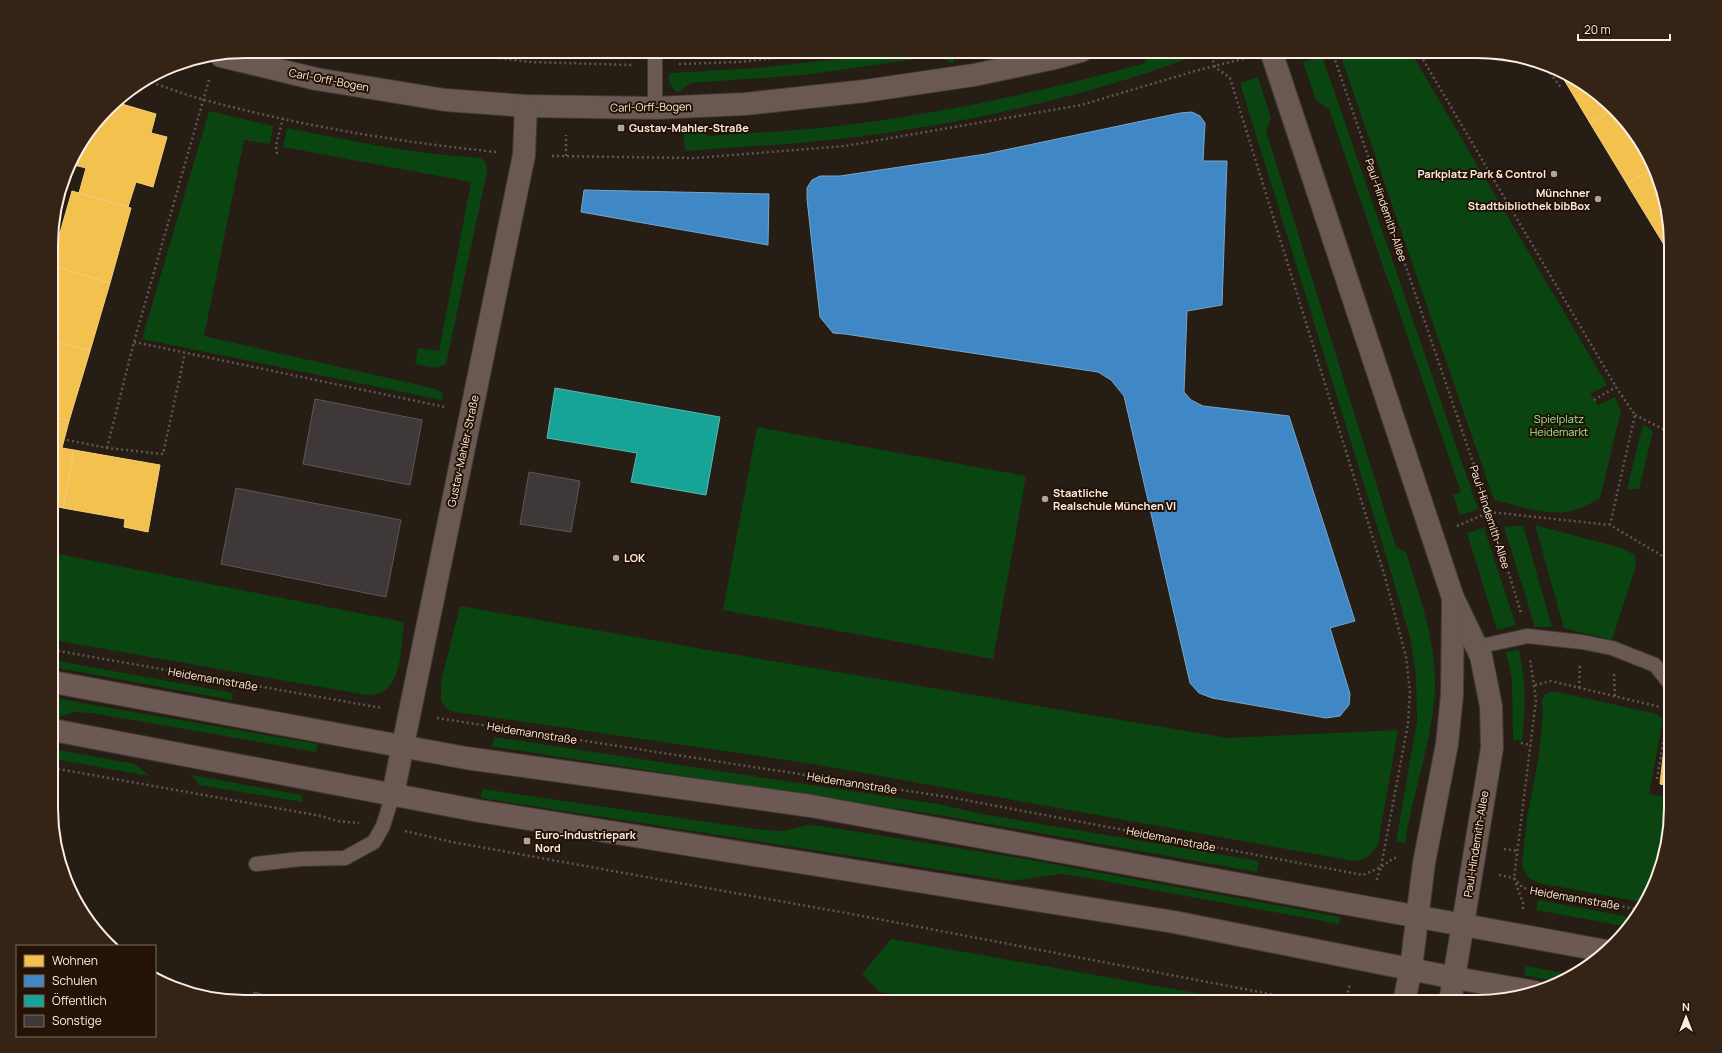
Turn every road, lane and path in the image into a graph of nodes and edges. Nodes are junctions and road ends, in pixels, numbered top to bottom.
1 (231, 58) edge
2 (655, 58) edge
3 (1055, 58) edge
4 (1212, 58) edge
5 (1273, 58) edge
6 (1334, 58) edge
7 (1422, 58) edge
8 (1550, 73) edge
9 (210, 78) dead end
10 (1562, 89) dead end
11 (526, 106) junction
12 (655, 108) junction
13 (283, 118) dead end
14 (566, 135) dead end
15 (277, 154) dead end
16 (566, 156) dead end
17 (134, 342) junction
18 (185, 353) junction
19 (1616, 387) junction
20 (1594, 400) dead end
21 (471, 412) junction
22 (1635, 415) junction
23 (1664, 430) edge
24 (67, 440) dead end
25 (107, 448) junction
26 (1490, 512) junction
27 (1610, 524) junction
28 (1433, 536) junction
29 (1664, 557) edge
30 (1453, 598) junction
31 (1528, 636) junction
32 (1476, 647) junction
33 (58, 651) edge
34 (1664, 676) edge
35 (58, 683) edge
36 (1535, 685) junction
37 (1664, 708) edge
38 (409, 713) junction
39 (58, 731) edge
40 (1664, 738) edge
41 (1521, 743) dead end
42 (1531, 745) junction
43 (403, 746) junction
44 (58, 769) edge
45 (1657, 779) dead end
46 (393, 794) junction
47 (384, 826) junction
48 (1504, 849) dead end
49 (1518, 851) junction
50 (1424, 863) junction
51 (256, 864) dead end
52 (1381, 867) junction
53 (1471, 870) junction
54 (1514, 878) junction
55 (1634, 909) edge
56 (1417, 916) junction
57 (1463, 925) junction
58 (1520, 935) junction
59 (1598, 950) edge
60 (1410, 968) junction
61 (1455, 978) junction
62 (1521, 990) edge
63 (1275, 995) edge
64 (1405, 995) edge
65 (1451, 995) edge

1 - 11 street, Carl-Orff-Bogen
2 - 12 lane
3 - 12 street, Carl-Orff-Bogen
4 - 52 path
5 - 28 street, Paul-Hindemith-Allee
6 - 26 path, Paul-Hindemith-Allee
7 - 19 path
8 - 10 path
9 - 17 path
11 - 12 street, Carl-Orff-Bogen
11 - 21 street, Gustav-Mahler-Straße
13 - 15 path
14 - 16 path
17 - 18 path
17 - 25 path
18 - 21 path
18 - 25 path
19 - 20 path
19 - 22 path
21 - 38 street, Gustav-Mahler-Straße
22 - 23 path
22 - 27 path
24 - 25 path
26 - 27 path
26 - 28 path
26 - 31 path, Paul-Hindemith-Allee
27 - 29 path
28 - 30 street, Paul-Hindemith-Allee
30 - 32 street, Paul-Hindemith-Allee
30 - 50 street, Paul-Hindemith-Allee
31 - 32 lane
31 - 34 lane
31 - 36 path, Paul-Hindemith-Allee
32 - 53 street, Paul-Hindemith-Allee
33 - 38 path, Heidemannstraße
35 - 43 main road
36 - 37 path
36 - 42 path, Paul-Hindemith-Allee
38 - 43 street, Gustav-Mahler-Straße
38 - 52 path, Heidemannstraße
39 - 46 main road
40 - 45 path
41 - 42 path
42 - 49 path, Paul-Hindemith-Allee
43 - 46 street, Gustav-Mahler-Straße
43 - 56 main road
44 - 47 path
46 - 47 lane
46 - 60 main road
47 - 51 lane
47 - 63 path
48 - 49 path
49 - 54 path, Paul-Hindemith-Allee
50 - 52 path, Heidemannstraße
50 - 56 street, Paul-Hindemith-Allee
53 - 54 path, Heidemannstraße
53 - 57 street, Paul-Hindemith-Allee
54 - 55 path, Heidemannstraße
54 - 58 path, Paul-Hindemith-Allee
56 - 57 main road
56 - 60 street, Paul-Hindemith-Allee
57 - 58 main road
57 - 61 street, Paul-Hindemith-Allee
58 - 59 main road
60 - 61 main road
60 - 64 street, Paul-Hindemith-Allee
61 - 62 main road
61 - 65 street, Paul-Hindemith-Allee

